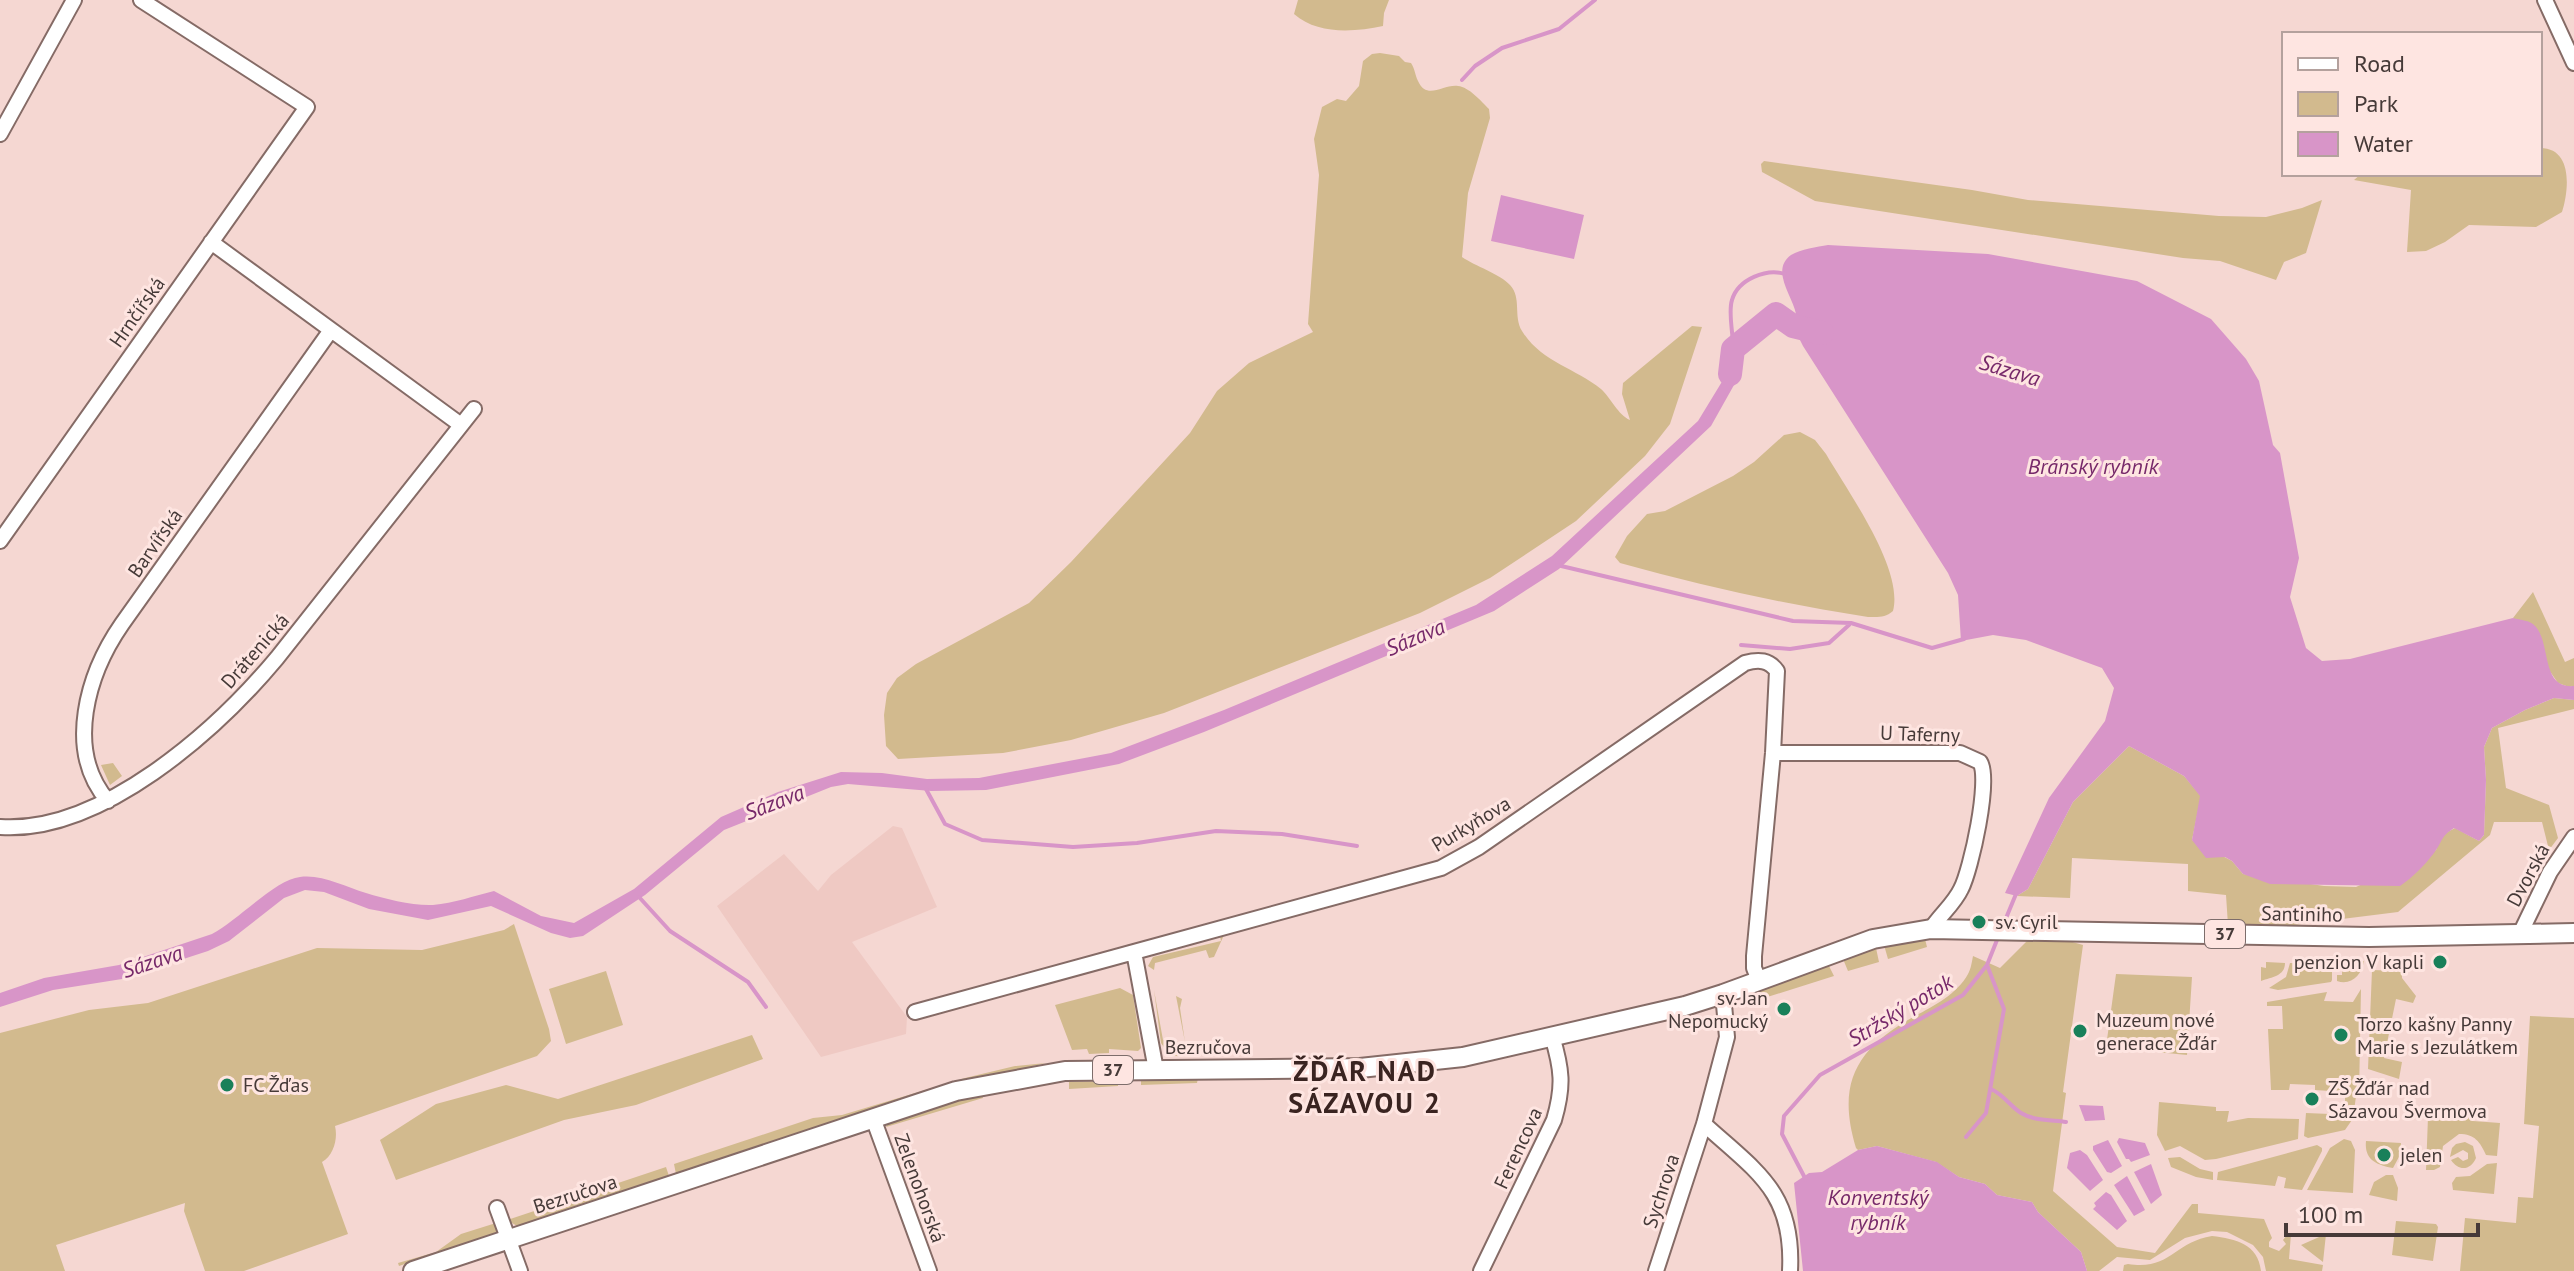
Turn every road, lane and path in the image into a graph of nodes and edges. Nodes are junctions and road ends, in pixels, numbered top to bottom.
1 (74, 0) edge
2 (141, 0) edge
3 (2545, 0) edge
4 (2574, 63) edge
5 (0, 132) edge
6 (211, 242) junction
7 (331, 330) junction
8 (474, 409) dead end
9 (461, 425) junction
10 (0, 541) edge
11 (1773, 753) junction
12 (108, 801) junction
13 (0, 827) edge
14 (2574, 837) edge
15 (1931, 929) junction
16 (2574, 933) edge
17 (2520, 934) junction
18 (1134, 952) junction
19 (1759, 980) junction
20 (1723, 994) junction
21 (915, 1012) dead end
22 (1552, 1036) junction
23 (1156, 1070) junction
24 (873, 1118) junction
25 (1704, 1124) junction
26 (497, 1208) dead end
27 (508, 1239) junction
28 (413, 1271) edge
29 (520, 1271) edge
30 (929, 1271) edge
31 (1481, 1271) edge
32 (1656, 1271) edge
33 (1790, 1271) edge

1 - 5 street
2 - 6 street, Hrnčířská
3 - 4 street
6 - 7 street
6 - 10 street, Hrnčířská
7 - 9 street
7 - 12 street, Barvířská
8 - 9 street, Drátenická
9 - 12 street, Drátenická
11 - 15 street, U Taferny
11 - 18 street, Purkyňova
11 - 19 street
12 - 13 street, Drátenická
14 - 17 street, Dvorská
15 - 17 main road, Santiniho / 37
15 - 19 main road, Bezručova / 37
16 - 17 main road, Santiniho / 37
18 - 21 street, Purkyňova
18 - 23 street
19 - 20 main road, Bezručova / 37
20 - 22 main road, Bezručova / 37
20 - 25 street, Sychrova
22 - 23 main road, Bezručova / 37
22 - 31 street, Ferencova
23 - 24 main road, Bezručova / 37
24 - 27 main road, Bezručova / 37
24 - 30 street, Zelenohorská
25 - 32 street, Sychrova
25 - 33 street
26 - 27 street
27 - 28 main road, Bezručova / 37
27 - 29 street

